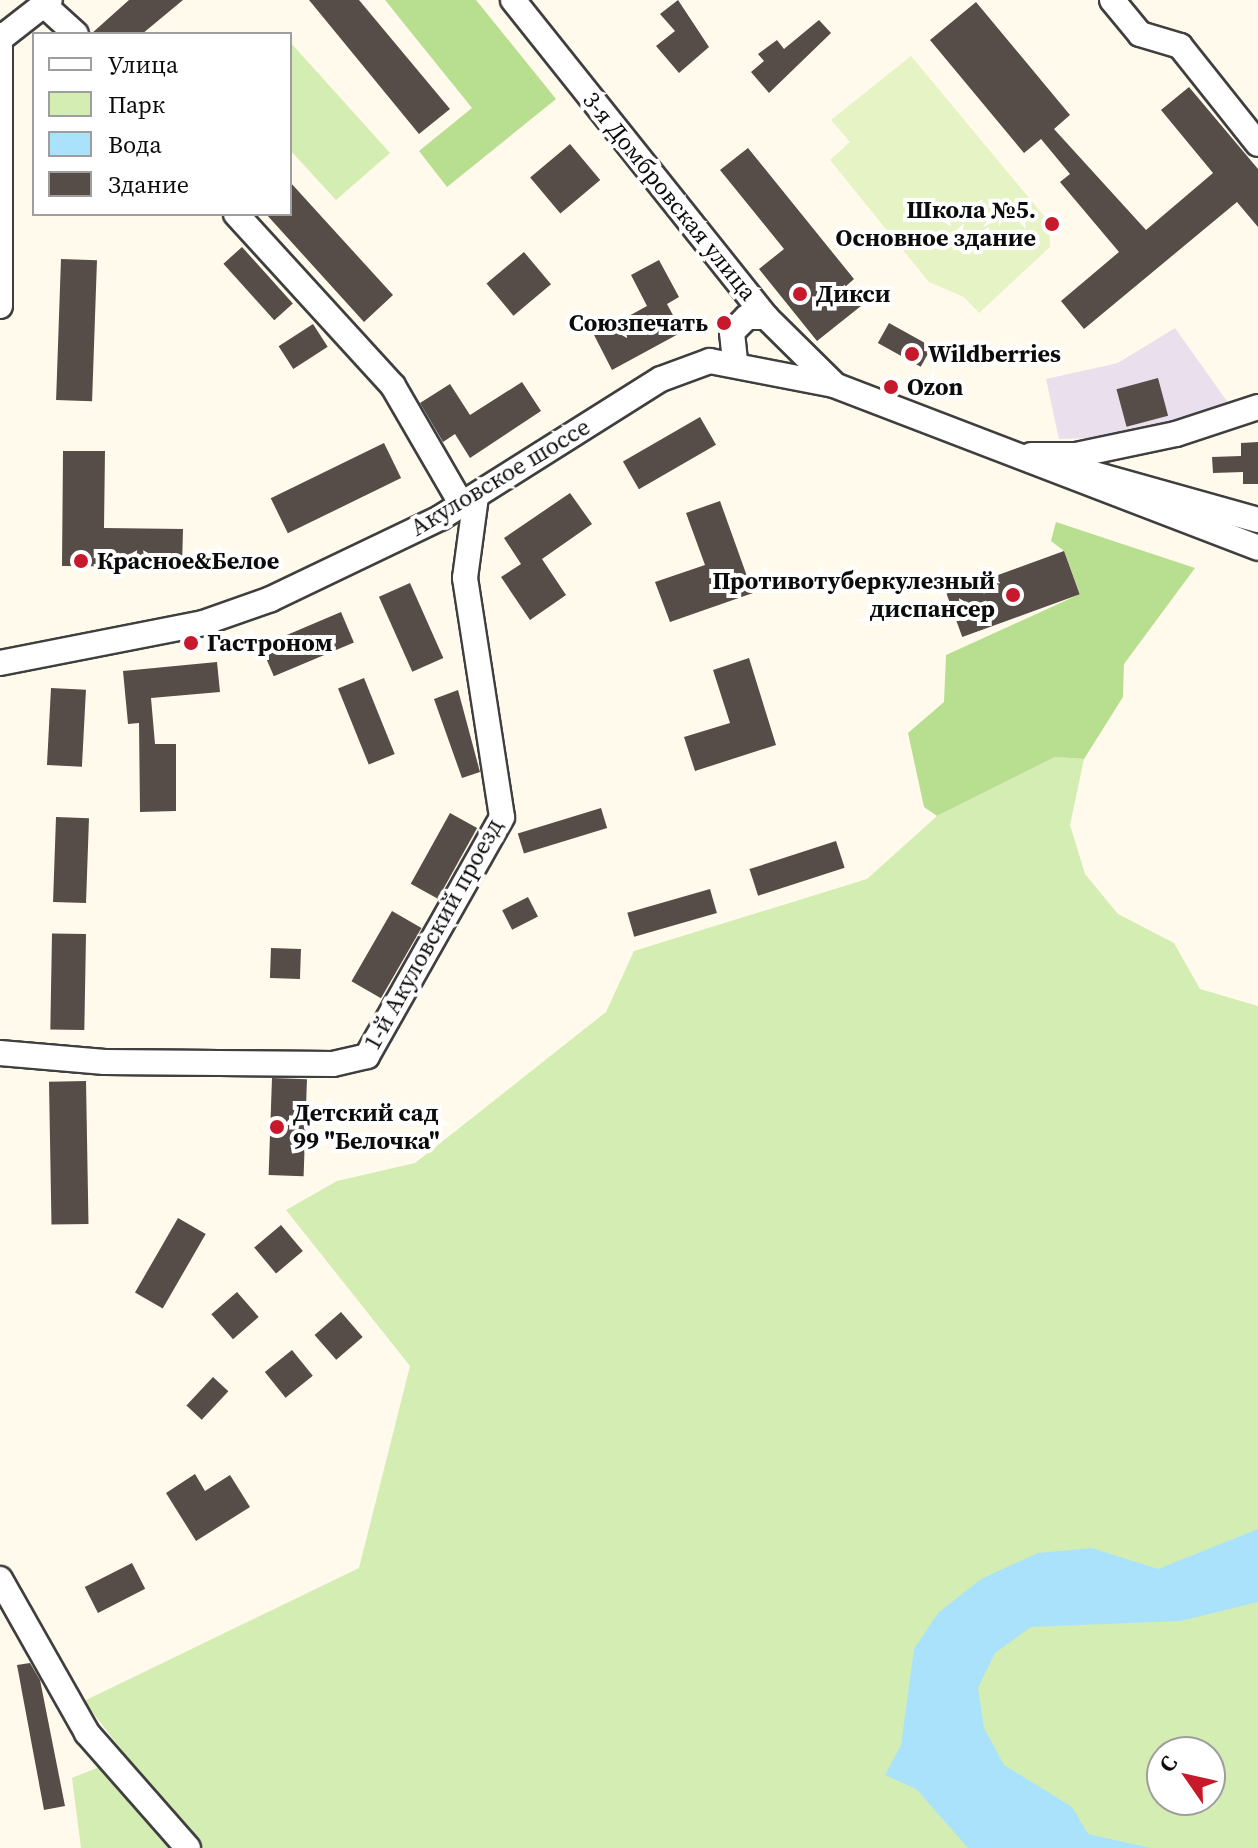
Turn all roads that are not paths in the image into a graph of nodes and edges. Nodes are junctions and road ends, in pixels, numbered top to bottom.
1 (513, 0) edge
2 (1112, 0) edge
3 (47, 2) edge
4 (74, 32) edge
5 (0, 37) edge
6 (1258, 144) edge
7 (238, 216) edge
8 (0, 306) edge
9 (766, 317) junction
10 (784, 337) junction
11 (735, 361) junction
12 (759, 368) junction
13 (834, 385) junction
14 (1258, 407) edge
15 (994, 446) junction
16 (1021, 453) junction
17 (469, 501) junction
18 (1258, 520) edge
19 (1258, 548) edge
20 (0, 663) edge
21 (0, 1053) edge
22 (3, 1593) edge
23 (188, 1848) edge

1 - 9 street, 3-я Домбровская улица
2 - 6 street
3 - 4 street
3 - 5 street
5 - 8 street
7 - 17 street
9 - 10 street, 3-я Домбровская улица
9 - 11 street
10 - 12 street
10 - 13 street, 3-я Домбровская улица
11 - 12 street, Акуловское шоссе
11 - 17 street, Акуловское шоссе
12 - 13 street, Акуловское шоссе
13 - 15 street, Акуловское шоссе
14 - 16 street
15 - 16 street, Акуловское шоссе
15 - 19 street, Акуловское шоссе
16 - 18 street, Акуловское шоссе
17 - 20 street, Акуловское шоссе
17 - 21 street, 1-й Акуловский проезд
22 - 23 street

